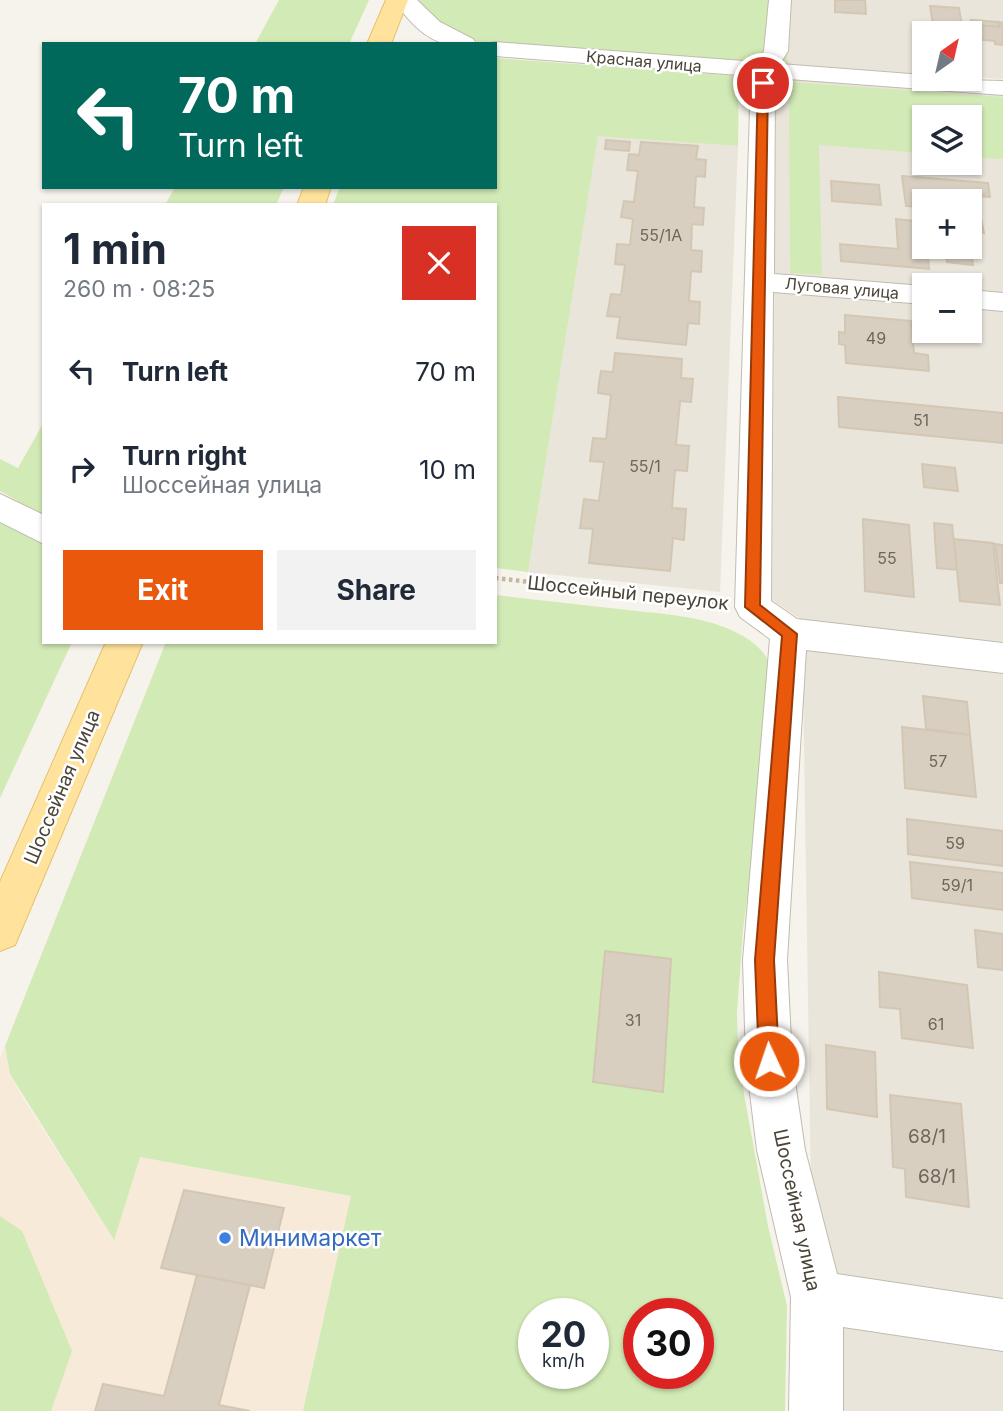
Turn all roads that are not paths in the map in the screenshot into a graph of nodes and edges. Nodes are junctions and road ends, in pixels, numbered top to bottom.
1 (397, 0) edge
2 (406, 0) edge
3 (780, 0) edge
4 (380, 42) edge
5 (461, 42) edge
6 (497, 49) edge
7 (763, 71) junction
8 (1003, 88) edge
9 (759, 282) junction
10 (912, 294) edge
11 (982, 300) edge
12 (1003, 302) edge
13 (0, 506) edge
14 (42, 530) edge
15 (789, 634) junction
16 (124, 644) edge
17 (1003, 658) edge
18 (0, 931) edge
19 (817, 1297) junction
20 (1003, 1325) edge
21 (816, 1411) edge

1 - 4 main road
2 - 5 street
3 - 7 street
6 - 7 street, Красная улица
7 - 8 street, Красная улица
7 - 9 street
9 - 10 street, Луговая улица
9 - 15 street, Шоссейный переулок
11 - 12 street
13 - 14 street
15 - 17 street
15 - 19 street, Шоссейная улица
16 - 18 main road, Шоссейная улица
19 - 20 street
19 - 21 street, Шоссейная улица

